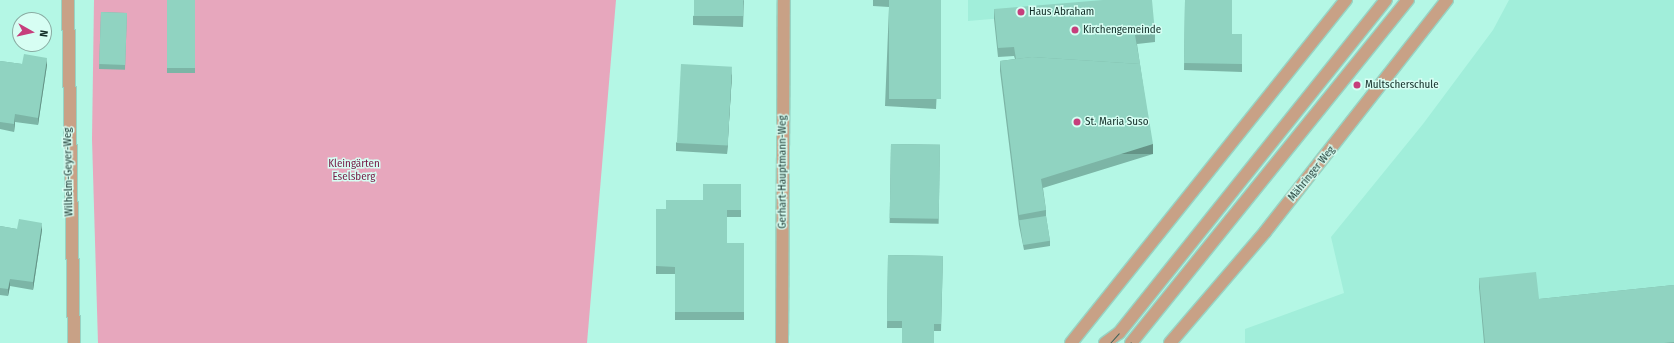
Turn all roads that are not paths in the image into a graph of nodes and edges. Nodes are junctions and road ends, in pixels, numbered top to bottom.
1 (68, 0) edge
2 (784, 0) edge
3 (1346, 0) edge
4 (1386, 0) edge
5 (1408, 0) edge
6 (1447, 0) edge
7 (1131, 342) edge
8 (74, 343) edge
9 (782, 343) edge
10 (1070, 343) edge
11 (1105, 343) edge
12 (1170, 343) edge

1 - 8 street, Wilhelm-Geyer-Weg
2 - 9 street, Gerhart-Hauptmann-Weg
3 - 10 street
4 - 11 street
5 - 7 street
6 - 12 street, Mähringer Weg

